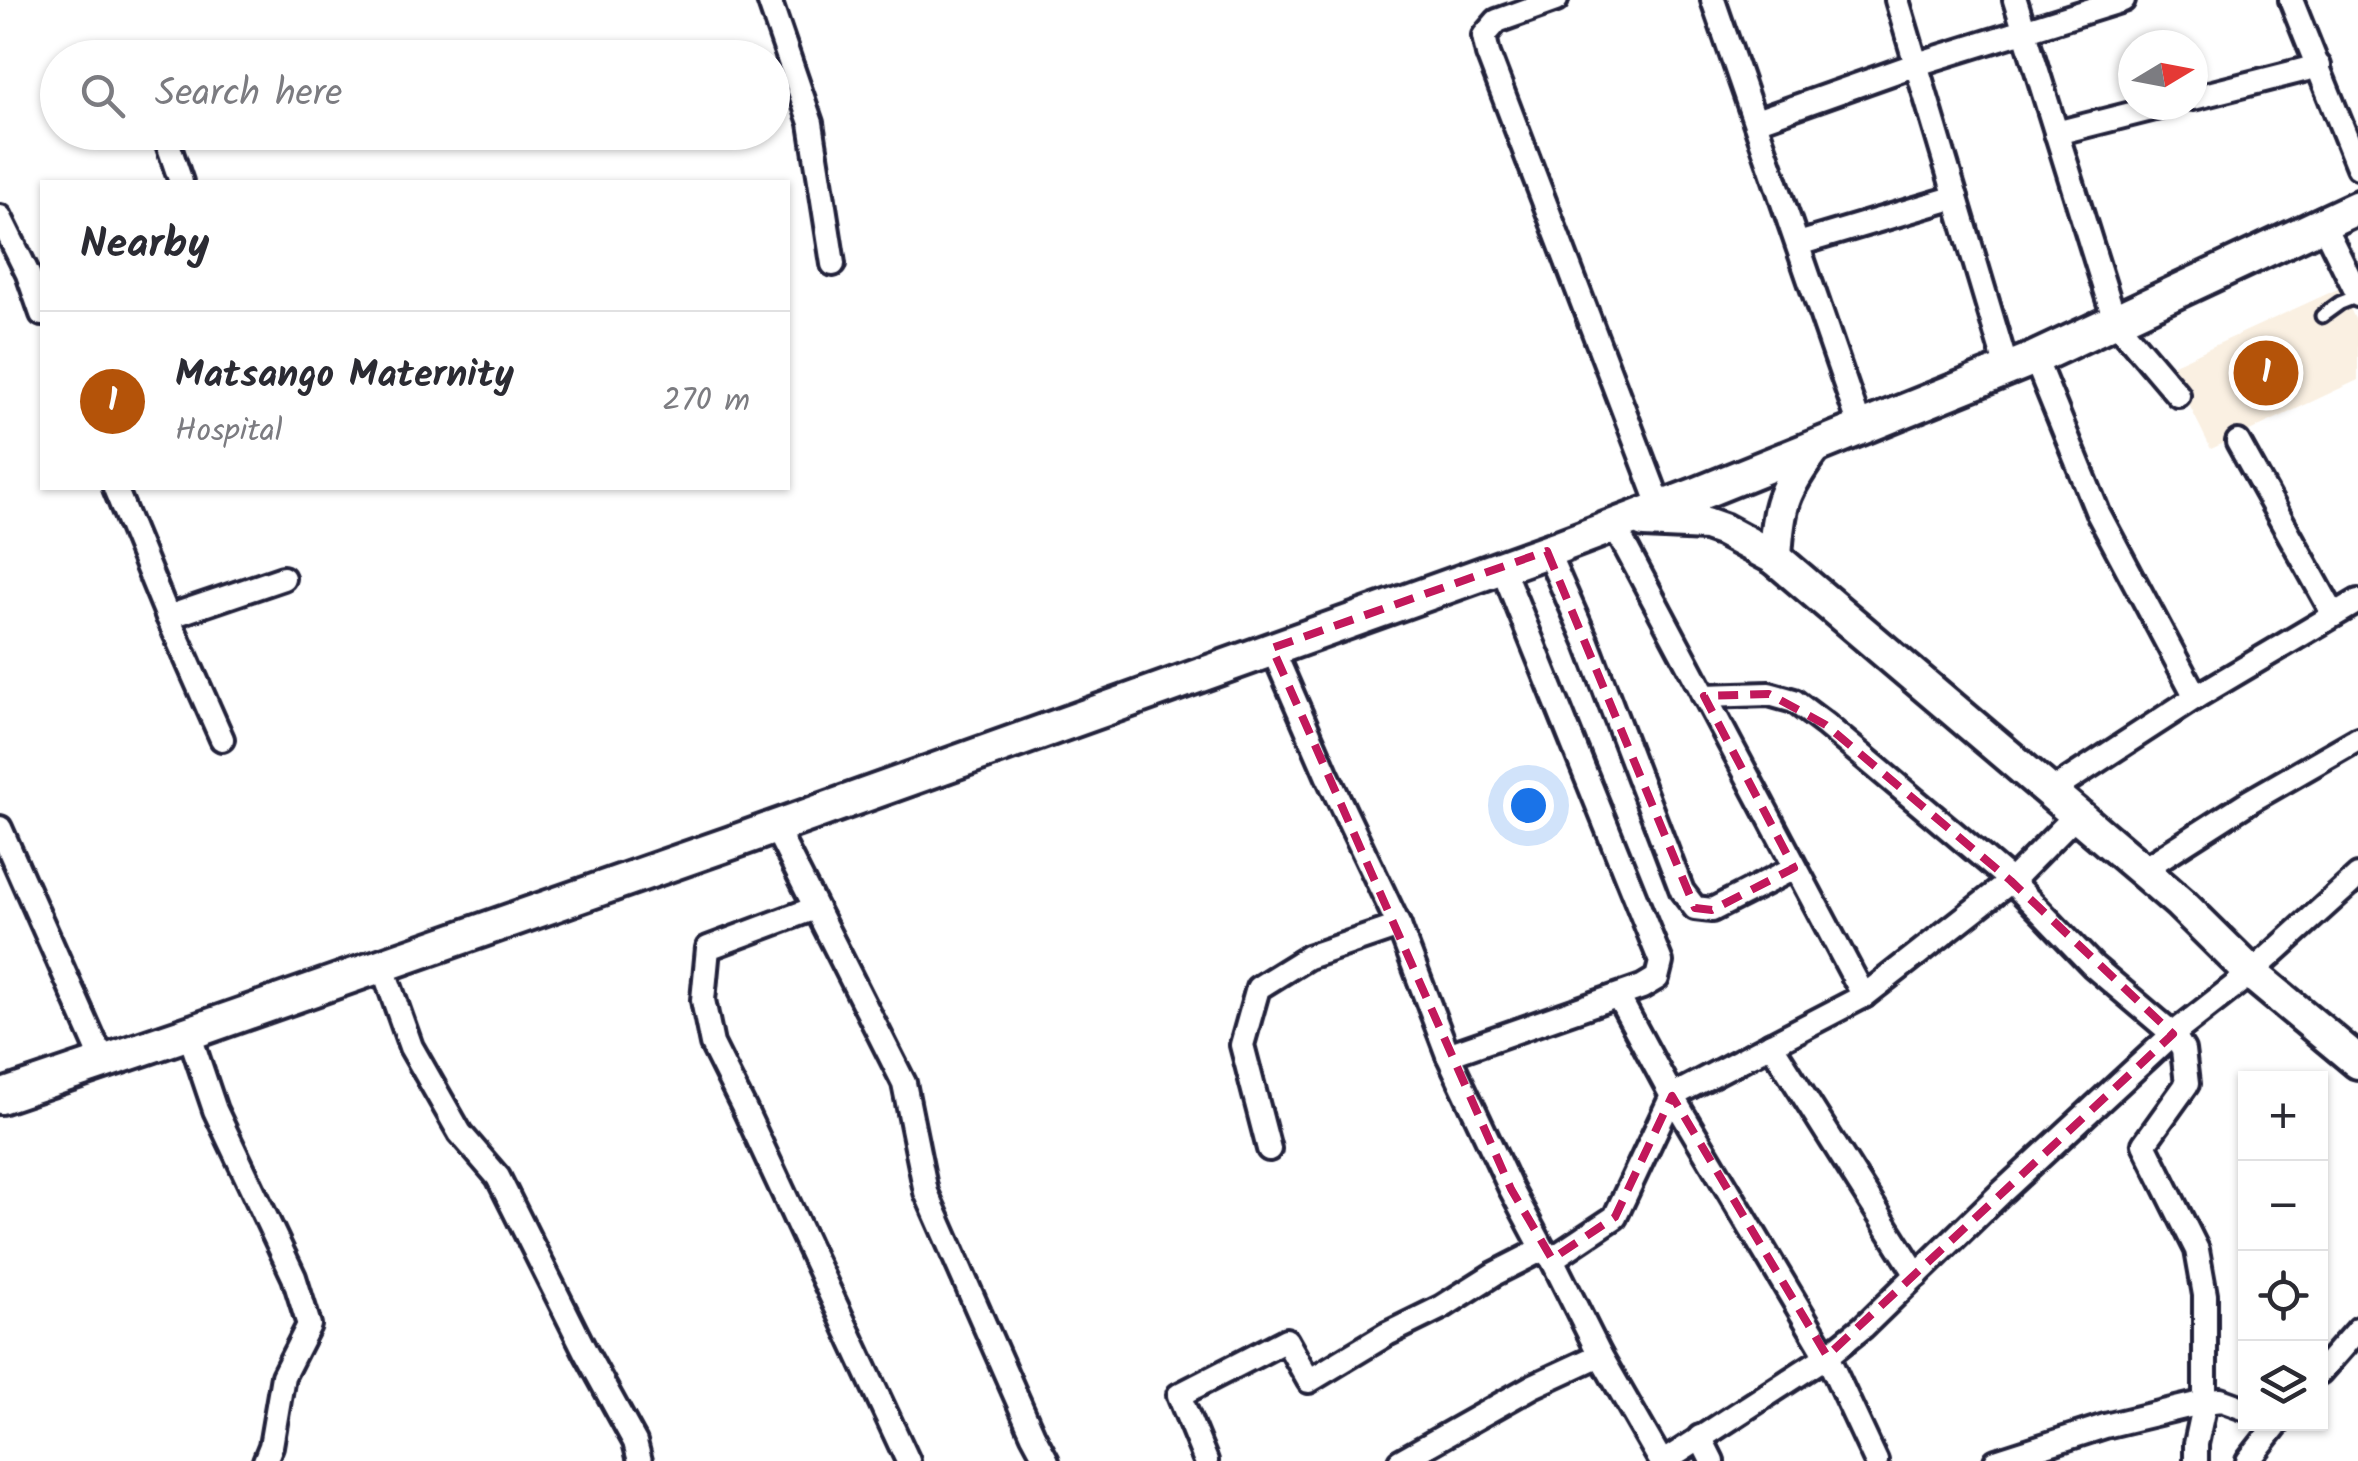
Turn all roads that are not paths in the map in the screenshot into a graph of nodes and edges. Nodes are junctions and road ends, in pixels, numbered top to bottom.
1 (769, 0) edge
2 (1556, 0) edge
3 (1713, 0) edge
4 (1897, 0) edge
5 (2015, 0) edge
6 (2124, 0) edge
7 (2291, 0) edge
8 (2023, 30) junction
9 (782, 40) edge
10 (790, 63) edge
11 (1918, 64) junction
12 (2319, 66) junction
13 (2208, 94) edge
14 (2118, 118) edge
15 (1756, 121) junction
16 (2056, 134) junction
17 (170, 150) edge
18 (2358, 167) edge
19 (180, 180) edge
20 (1956, 197) junction
21 (2358, 207) edge
22 (0, 217) edge
23 (2323, 224) junction
24 (1798, 244) junction
25 (833, 264) dead end
26 (2358, 296) edge
27 (40, 308) edge
28 (2322, 316) dead end
29 (2115, 321) junction
30 (2021, 364) junction
31 (2178, 394) dead end
32 (1860, 429) junction
33 (2238, 442) dead end
34 (1814, 448) junction
35 (116, 490) edge
36 (1662, 508) junction
37 (1620, 523) junction
38 (1547, 551) junction
39 (1775, 558) junction
40 (1502, 567) junction
41 (283, 578) dead end
42 (2358, 601) edge
43 (2334, 615) junction
44 (168, 617) junction
45 (1272, 648) junction
46 (1704, 696) junction
47 (2196, 698) junction
48 (222, 739) dead end
49 (2358, 739) edge
50 (2050, 792) junction
51 (2076, 815) junction
52 (775, 827) junction
53 (0, 828) edge
54 (1794, 868) junction
55 (2142, 870) junction
56 (2358, 876) edge
57 (2011, 880) junction
58 (814, 908) junction
59 (1400, 926) junction
60 (382, 965) junction
61 (2251, 973) junction
62 (1618, 996) junction
63 (1864, 996) junction
64 (189, 1034) junction
65 (2174, 1034) junction
66 (1771, 1044) junction
67 (1448, 1055) junction
68 (103, 1061) junction
69 (2358, 1062) edge
70 (1672, 1096) junction
71 (0, 1097) edge
72 (1269, 1149) dead end
73 (1548, 1254) junction
74 (1917, 1275) junction
75 (2358, 1329) edge
76 (1600, 1356) junction
77 (1827, 1356) junction
78 (2328, 1363) edge
79 (2205, 1402) junction
80 (2238, 1406) edge
81 (2272, 1431) edge
82 (1700, 1436) junction
83 (265, 1461) edge
84 (640, 1461) edge
85 (908, 1461) edge
86 (1047, 1461) edge
87 (1206, 1461) edge
88 (1400, 1461) edge
89 (1663, 1461) edge
90 (1712, 1461) edge
91 (1876, 1461) edge
92 (1996, 1461) edge
93 (2196, 1461) edge
94 (2248, 1461) edge

1 - 9 street
2 - 36 street
3 - 15 street
4 - 11 street
5 - 8 street
6 - 8 street
7 - 12 street
8 - 11 street
8 - 16 street
10 - 25 street
11 - 15 street
11 - 20 street
12 - 13 street
12 - 18 street
14 - 16 street
15 - 24 street
16 - 29 street
17 - 19 street
20 - 24 street
20 - 30 street
21 - 23 main road
22 - 27 street
23 - 26 street
23 - 29 main road
24 - 32 street
26 - 28 lane
29 - 30 main road
29 - 31 street
30 - 32 main road
30 - 47 street
32 - 34 main road
33 - 43 street
34 - 36 main road
34 - 39 main road
35 - 44 street
36 - 37 main road
37 - 38 main road
37 - 39 main road
37 - 46 street
38 - 40 main road
38 - 54 street
39 - 50 main road
40 - 45 main road
40 - 62 street
41 - 44 street
42 - 43 street
43 - 47 street
44 - 48 street
45 - 52 main road
45 - 59 street
46 - 54 street
46 - 57 street
47 - 50 street
49 - 55 street
50 - 51 main road
51 - 55 main road
51 - 57 street
52 - 58 street
52 - 60 main road
53 - 68 street
54 - 63 street
55 - 61 main road
56 - 61 street
57 - 63 street
57 - 65 street
58 - 85 street
58 - 86 street
59 - 67 street
59 - 72 street
60 - 64 main road
60 - 84 street
61 - 65 street
61 - 69 main road
62 - 67 street
62 - 70 street
63 - 66 street
64 - 68 main road
64 - 83 street
65 - 74 street
65 - 79 street
66 - 70 street
66 - 74 street
67 - 73 street
68 - 71 main road
70 - 73 street
70 - 77 street
73 - 76 street
73 - 87 street
74 - 77 street
75 - 78 street
76 - 88 street
76 - 89 street
77 - 82 street
77 - 91 street
79 - 80 street
79 - 92 street
79 - 93 street
81 - 94 street
82 - 89 street
82 - 90 street

